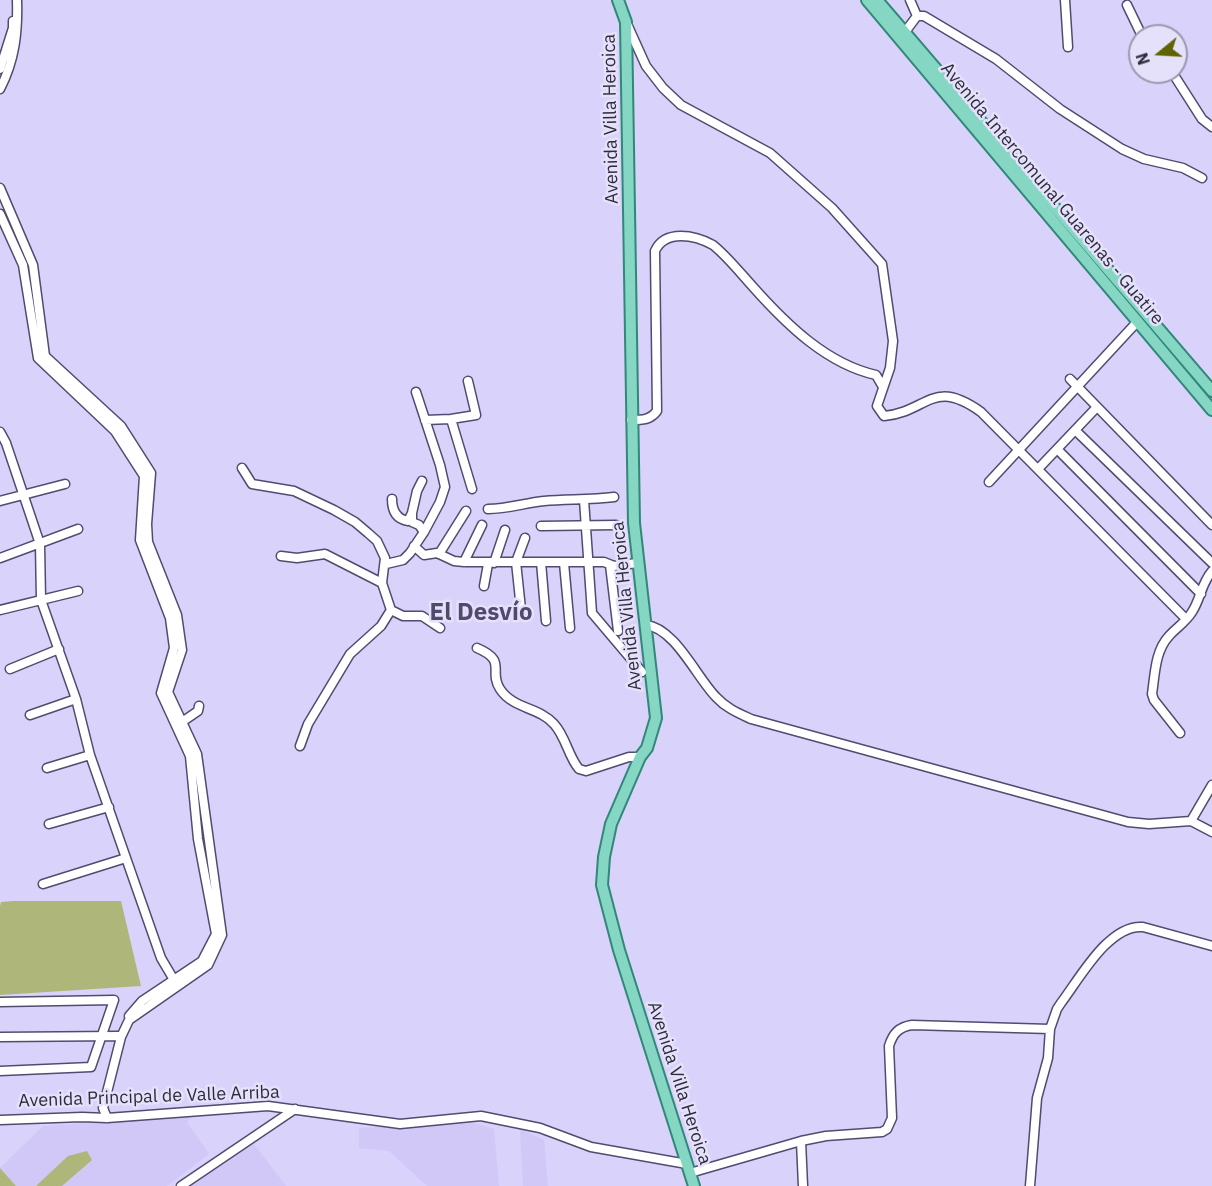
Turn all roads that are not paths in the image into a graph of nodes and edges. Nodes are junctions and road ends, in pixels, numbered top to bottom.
1 (15, 0) edge
2 (618, 0) edge
3 (867, 0) edge
4 (877, 0) edge
5 (910, 0) edge
6 (1065, 0) edge
7 (1127, 5) dead end
8 (917, 16) junction
9 (626, 22) junction
10 (1137, 24) edge
11 (905, 32) junction
12 (1068, 47) dead end
13 (0, 69) edge
14 (1180, 84) edge
15 (0, 89) edge
16 (1212, 127) edge
17 (1202, 178) dead end
18 (0, 188) edge
19 (0, 214) edge
20 (1138, 321) junction
21 (468, 381) dead end
22 (1073, 382) junction
23 (883, 387) junction
24 (1212, 391) edge
25 (416, 392) dead end
26 (1097, 408) junction
27 (1212, 410) edge
28 (451, 419) junction
29 (425, 420) junction
30 (631, 420) junction
31 (1076, 430) junction
32 (0, 432) edge
33 (1017, 449) junction
34 (1057, 449) junction
35 (242, 468) dead end
36 (1038, 469) junction
37 (422, 481) dead end
38 (989, 482) dead end
39 (66, 484) dead end
40 (472, 489) dead end
41 (24, 496) junction
42 (614, 497) dead end
43 (392, 499) dead end
44 (584, 500) junction
45 (0, 501) edge
46 (488, 509) dead end
47 (466, 511) dead end
48 (412, 513) junction
49 (482, 525) dead end
50 (616, 525) dead end
51 (1212, 525) edge
52 (541, 526) dead end
53 (586, 527) junction
54 (78, 529) dead end
55 (505, 530) dead end
56 (424, 532) junction
57 (525, 538) dead end
58 (40, 544) junction
59 (414, 546) junction
60 (439, 554) junction
61 (281, 556) dead end
62 (0, 558) edge
63 (464, 562) junction
64 (516, 562) junction
65 (542, 562) junction
66 (1212, 562) edge
67 (491, 563) junction
68 (564, 563) junction
69 (588, 563) junction
70 (637, 563) junction
71 (386, 564) junction
72 (610, 565) junction
73 (1212, 571) edge
74 (382, 583) junction
75 (484, 586) dead end
76 (78, 591) dead end
77 (1201, 594) junction
78 (41, 600) junction
79 (521, 609) dead end
80 (0, 610) edge
81 (391, 610) junction
82 (1186, 620) junction
83 (546, 621) dead end
84 (646, 625) junction
85 (440, 628) dead end
86 (570, 628) dead end
87 (618, 631) dead end
88 (477, 648) dead end
89 (59, 649) junction
90 (9, 669) dead end
91 (642, 672) dead end
92 (76, 699) junction
93 (199, 706) dead end
94 (30, 715) dead end
95 (182, 722) junction
96 (1180, 733) dead end
97 (300, 746) dead end
98 (90, 754) junction
99 (640, 757) junction
100 (47, 768) dead end
101 (1212, 785) edge
102 (109, 807) junction
103 (1191, 821) junction
104 (49, 824) dead end
105 (1212, 832) edge
106 (126, 858) junction
107 (43, 884) dead end
108 (1212, 946) edge
109 (174, 980) junction
110 (0, 1002) edge
111 (1050, 1029) junction
112 (101, 1035) junction
113 (118, 1036) junction
114 (0, 1037) edge
115 (0, 1071) edge
116 (295, 1108) junction
117 (105, 1117) junction
118 (0, 1120) edge
119 (801, 1141) junction
120 (688, 1168) junction
121 (181, 1186) edge
122 (694, 1186) edge
123 (803, 1186) edge
124 (1030, 1186) edge

1 - 13 street
1 - 15 street
2 - 9 main road, Avenida Villa Heroica
3 - 20 main road, Avenida Intercomunal Guarenas - Guatire
4 - 11 main road, Avenida Intercomunal Guarenas - Guatire
5 - 8 street
6 - 12 street
7 - 10 street
8 - 11 street
8 - 17 street
9 - 23 street
9 - 30 main road, Avenida Villa Heroica
11 - 24 main road, Avenida Intercomunal Guarenas - Guatire
14 - 16 street
18 - 95 street
19 - 109 street
20 - 22 street
20 - 27 main road, Avenida Intercomunal Guarenas - Guatire
21 - 28 street
22 - 26 street
22 - 33 street
23 - 30 street
23 - 33 street
25 - 29 street
26 - 31 street
26 - 51 street
28 - 29 street
28 - 40 street
29 - 56 street
30 - 70 main road, Avenida Villa Heroica
31 - 34 street
31 - 66 street
32 - 41 street
33 - 36 street
33 - 38 street
34 - 36 street
34 - 77 street
35 - 71 street
36 - 82 street
37 - 48 street
39 - 41 street
41 - 45 street
41 - 58 street
42 - 44 street
43 - 48 street
44 - 46 street
44 - 53 street
47 - 60 street
48 - 56 street
49 - 63 street
50 - 53 street
52 - 53 street
53 - 69 street
54 - 58 street
55 - 67 street
56 - 59 street
57 - 64 street
58 - 62 street
58 - 78 street
59 - 60 street
59 - 71 street
60 - 63 street
61 - 74 street
63 - 67 street
64 - 65 street
64 - 67 street
64 - 79 street
65 - 68 street
65 - 83 street
67 - 75 street
68 - 69 street
68 - 86 street
69 - 72 street
69 - 91 street
70 - 72 street
70 - 84 main road, Avenida Villa Heroica
71 - 74 street
72 - 87 street
73 - 77 street
74 - 81 street
76 - 78 street
77 - 82 street
78 - 80 street
78 - 89 street
81 - 85 street
81 - 97 street
82 - 96 street
84 - 99 main road, Avenida Villa Heroica
84 - 103 street
88 - 99 street
89 - 90 street
89 - 92 street
92 - 94 street
92 - 98 street
93 - 95 street
95 - 117 street
98 - 100 street
98 - 102 street
99 - 120 main road, Avenida Villa Heroica
101 - 103 street
102 - 104 street
102 - 106 street
103 - 105 street
106 - 107 street
106 - 109 street
108 - 111 street
109 - 113 street
110 - 112 street
111 - 119 street
111 - 124 street
112 - 113 street
112 - 114 street
112 - 115 street
113 - 117 street
116 - 117 street, Avenida Principal de Valle Arriba
116 - 120 street, Avenida Principal de Valle Arriba
116 - 121 street
117 - 118 street, Avenida Principal de Valle Arriba
119 - 120 street
119 - 123 street
120 - 122 main road, Avenida Villa Heroica

